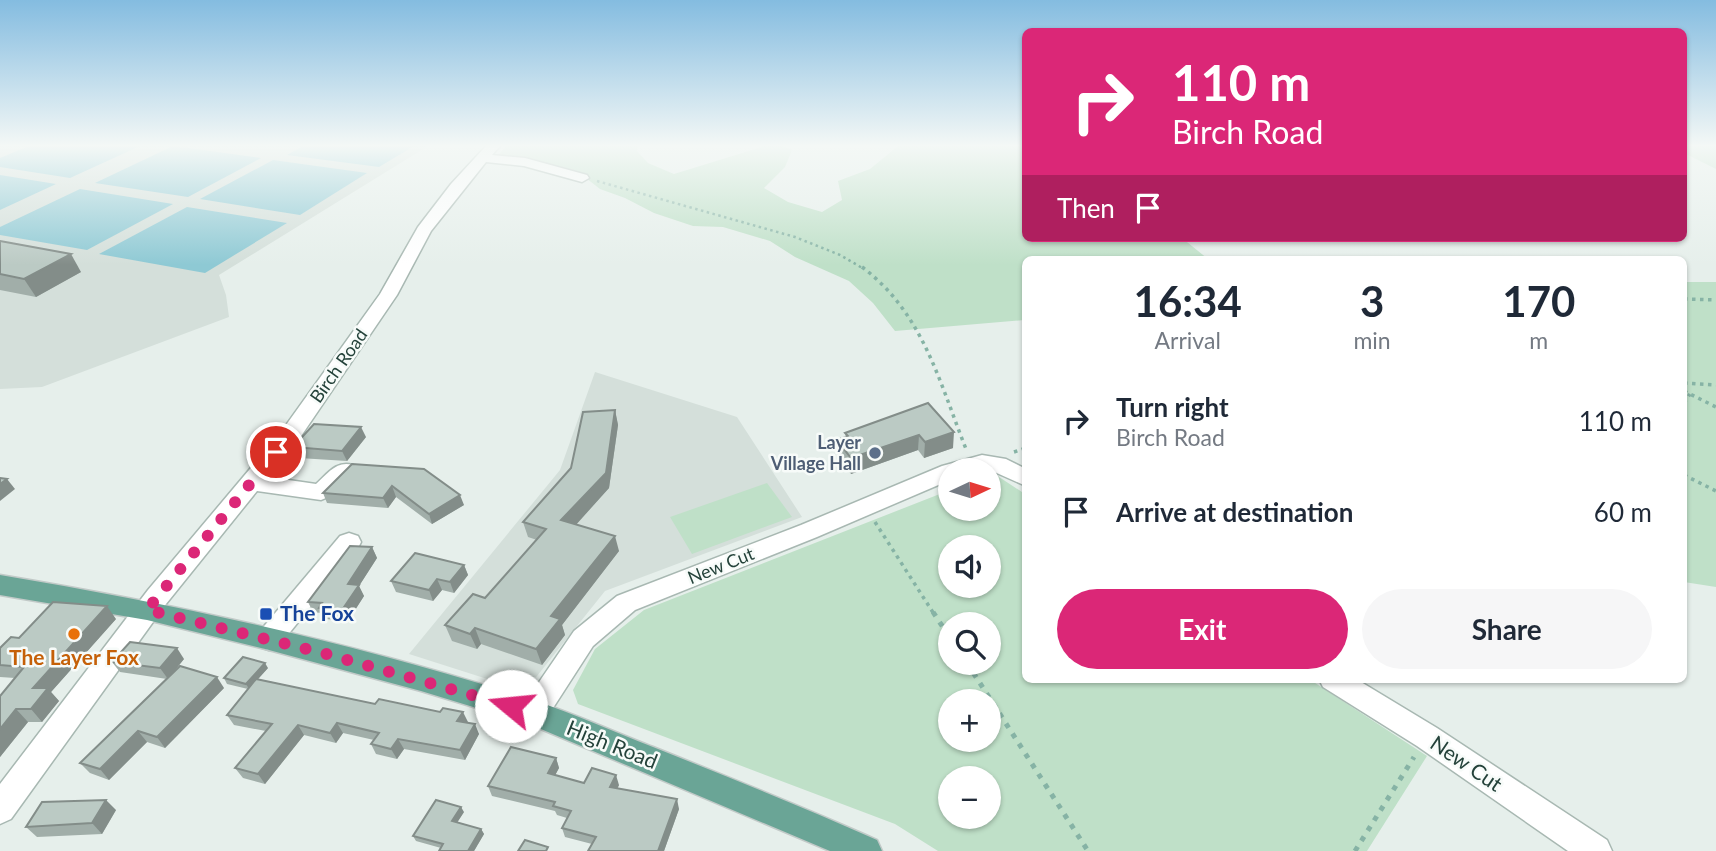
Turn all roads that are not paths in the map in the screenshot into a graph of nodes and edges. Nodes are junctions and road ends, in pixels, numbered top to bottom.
1 (457, 186) edge
2 (1001, 465) edge
3 (345, 470) edge
4 (938, 477) edge
5 (1022, 477) edge
6 (251, 482) junction
7 (349, 542) dead end
8 (0, 585) edge
9 (147, 610) junction
10 (269, 639) junction
11 (1339, 683) edge
12 (534, 713) junction
13 (0, 809) edge
14 (866, 851) edge
15 (1597, 851) edge

1 - 6 street, Birch Road
2 - 5 street, New Cut
3 - 6 street
4 - 12 street, New Cut
6 - 9 street, Birch Road
7 - 10 street
8 - 9 main road, High Road
9 - 10 main road, High Road
9 - 13 street, Birch Road
10 - 12 main road, High Road
11 - 15 street, New Cut
12 - 14 main road, High Road

